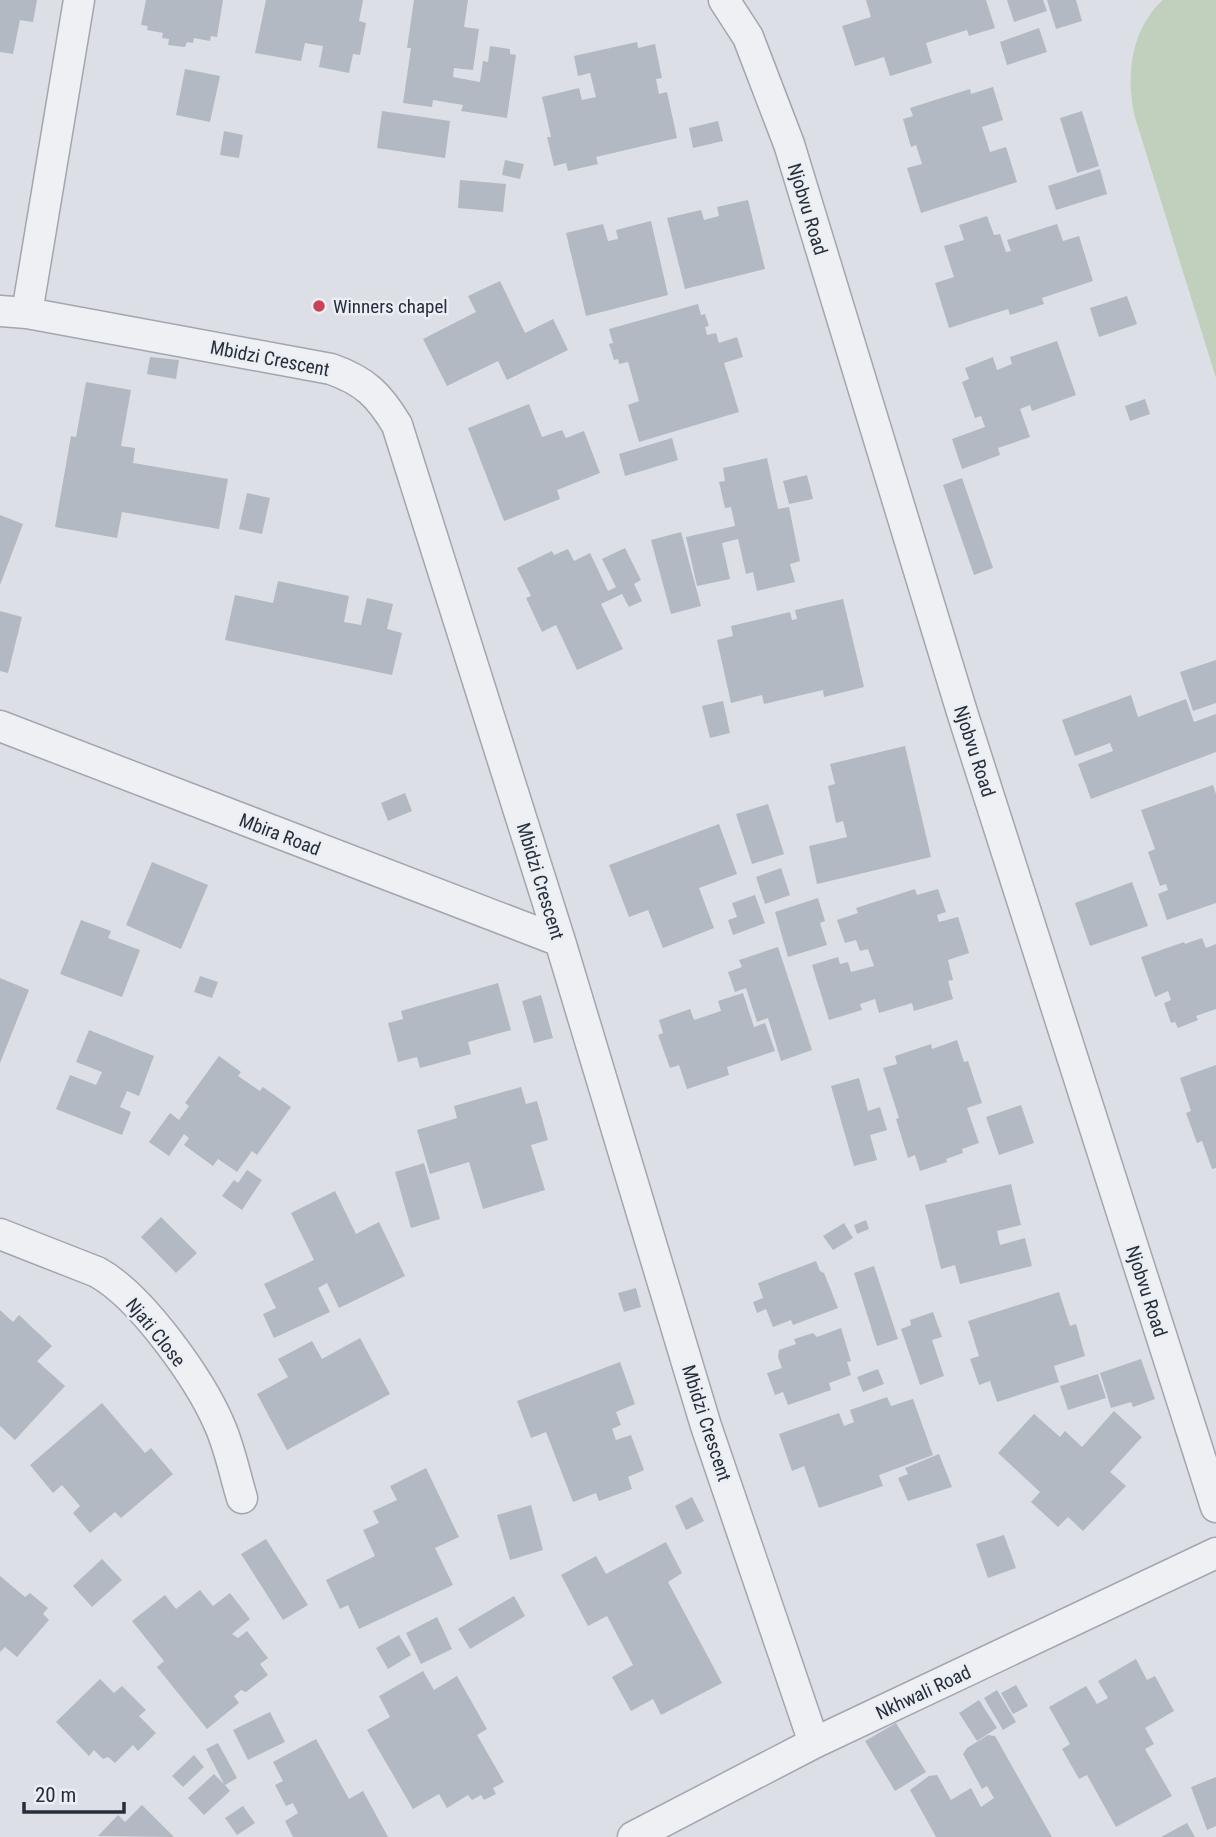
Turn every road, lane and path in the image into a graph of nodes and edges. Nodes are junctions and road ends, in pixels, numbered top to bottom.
1 (79, 0) edge
2 (724, 0) edge
3 (14, 312) edge
4 (0, 726) edge
5 (560, 941) junction
6 (0, 1234) edge
7 (242, 1498) dead end
8 (1216, 1507) edge
9 (1216, 1553) edge
10 (814, 1743) junction
11 (634, 1837) edge

1 - 3 street
2 - 8 street, Njobvu Road
3 - 5 street, Mbidzi Crescent
4 - 5 street, Mbira Road
5 - 10 street, Mbidzi Crescent
6 - 7 street, Njati Close
9 - 10 street, Nkhwali Road
10 - 11 street, Nkhwali Road

